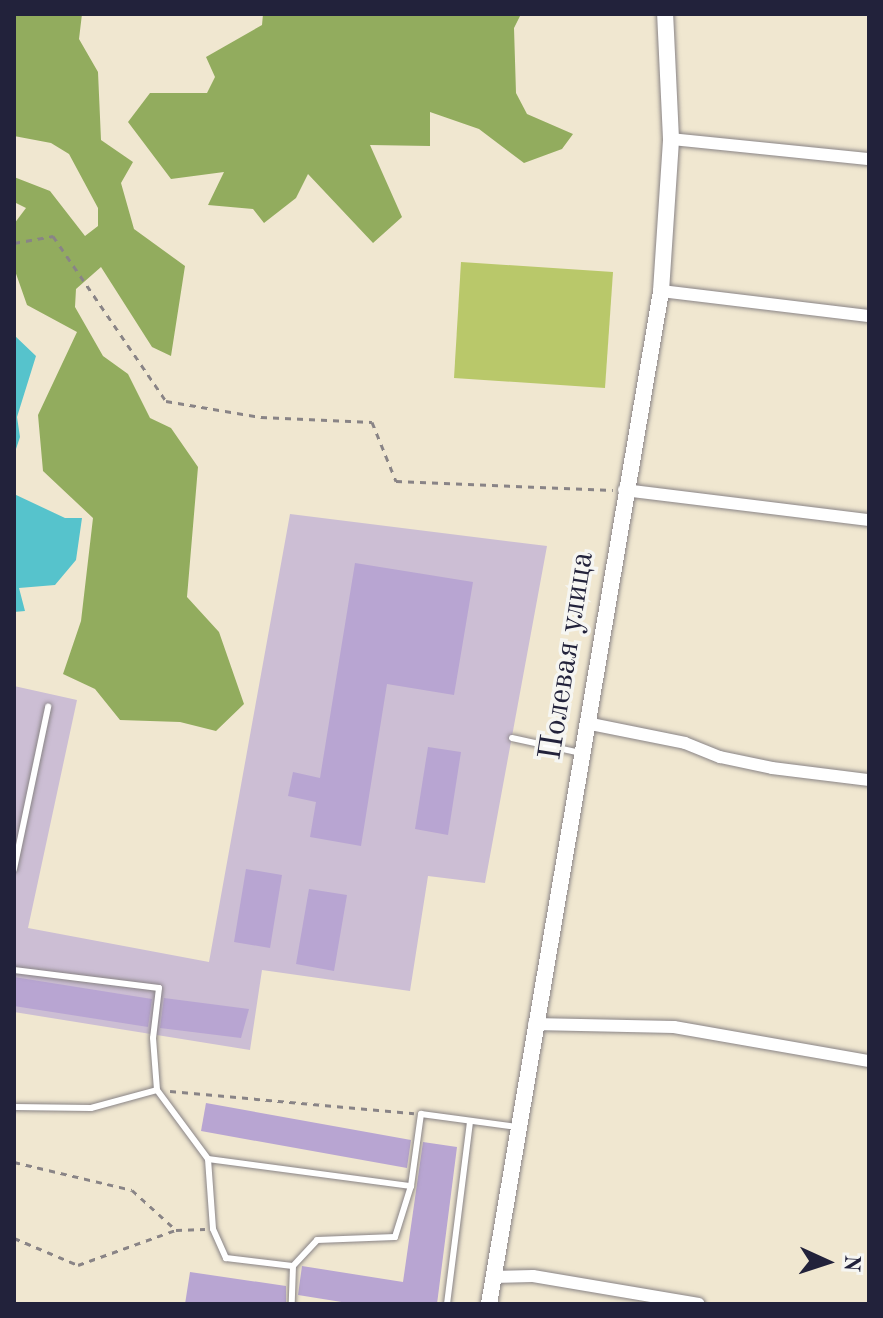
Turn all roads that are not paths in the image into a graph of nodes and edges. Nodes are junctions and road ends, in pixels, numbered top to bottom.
1 (665, 14) edge
2 (671, 139) junction
3 (869, 159) edge
4 (661, 291) junction
5 (869, 316) edge
6 (624, 490) junction
7 (869, 520) edge
8 (48, 707) dead end
9 (586, 723) junction
10 (512, 738) dead end
11 (581, 753) junction
12 (869, 780) edge
13 (14, 869) edge
14 (14, 970) edge
15 (534, 1024) junction
16 (869, 1061) edge
17 (157, 1090) junction
18 (14, 1107) edge
19 (470, 1122) junction
20 (521, 1128) junction
21 (208, 1159) junction
22 (411, 1186) junction
23 (293, 1266) junction
24 (493, 1277) junction
25 (292, 1304) edge
26 (447, 1304) edge
27 (489, 1304) edge
28 (699, 1304) edge

1 - 2 street, Полевая улица
2 - 3 street
2 - 4 street, Полевая улица
4 - 5 street
4 - 6 street, Полевая улица
6 - 7 street
6 - 9 street, Полевая улица
8 - 13 lane
9 - 11 street, Полевая улица
9 - 12 street
10 - 11 lane
11 - 15 street, Полевая улица
14 - 17 lane
15 - 16 street
15 - 20 street, Полевая улица
17 - 18 lane
17 - 21 lane
19 - 20 lane
19 - 22 lane
19 - 26 lane
20 - 24 street, Полевая улица
21 - 22 lane
21 - 23 lane
22 - 23 lane
23 - 25 lane
24 - 27 street, Полевая улица
24 - 28 street

